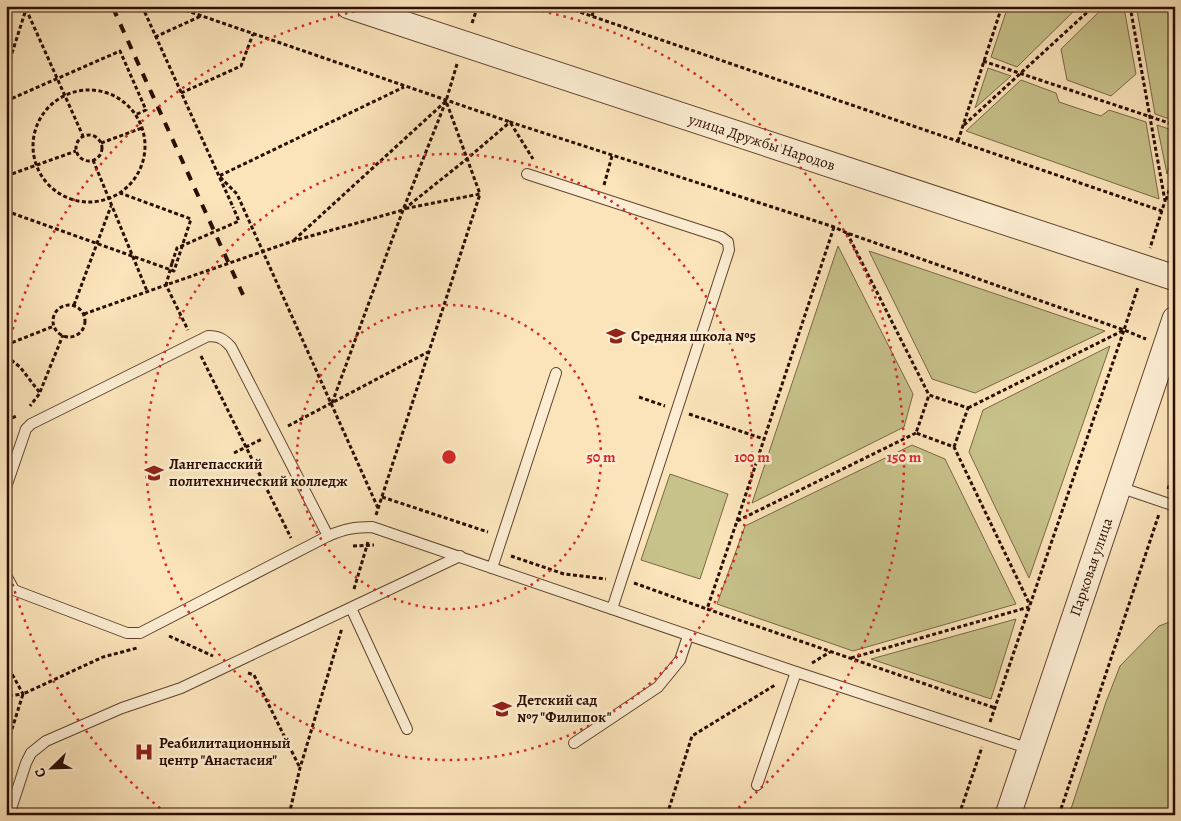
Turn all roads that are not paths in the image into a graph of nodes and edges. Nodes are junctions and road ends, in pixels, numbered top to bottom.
1 (349, 6) edge
2 (527, 174) dead end
3 (1175, 278) edge
4 (1175, 319) edge
5 (556, 373) dead end
6 (1118, 486) junction
7 (6, 487) edge
8 (1175, 506) edge
9 (328, 536) junction
10 (460, 556) junction
11 (492, 568) junction
12 (6, 575) edge
13 (10, 588) edge
14 (350, 608) junction
15 (612, 609) junction
16 (688, 636) junction
17 (796, 672) junction
18 (407, 729) dead end
19 (574, 743) dead end
20 (1030, 749) junction
21 (758, 785) dead end
22 (10, 815) edge
23 (1008, 815) edge

1 - 3 street, улица Дружбы Народов
2 - 15 lane
4 - 6 street, Парковая улица
5 - 11 lane
6 - 8 lane
6 - 20 street, Парковая улица
7 - 9 lane
9 - 10 lane
9 - 13 lane
10 - 11 lane
10 - 14 lane
11 - 15 lane
12 - 13 lane
14 - 18 lane
14 - 22 lane
15 - 16 lane
16 - 17 lane
16 - 19 lane
17 - 20 lane
17 - 21 lane
20 - 23 street, Парковая улица

